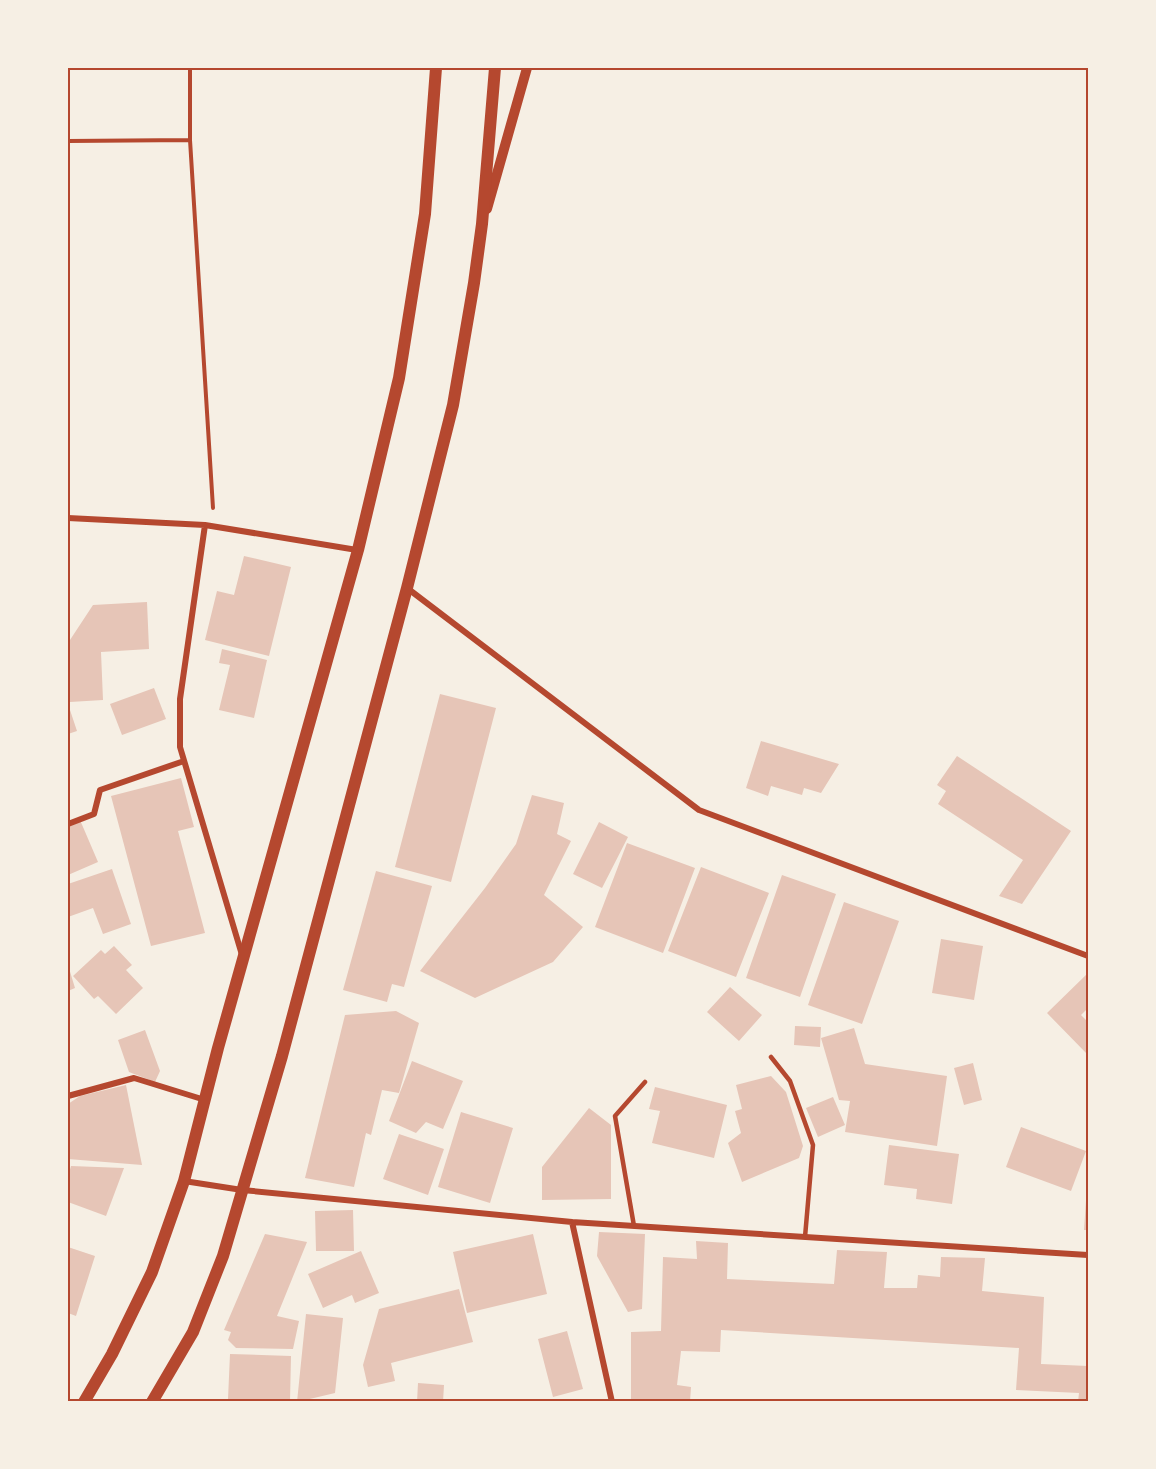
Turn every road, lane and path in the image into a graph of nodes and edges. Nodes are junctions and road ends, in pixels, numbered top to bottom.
1 (190, 68) edge
2 (436, 68) edge
3 (495, 68) edge
4 (527, 68) edge
5 (190, 140) junction
6 (68, 141) edge
7 (482, 224) junction
8 (68, 518) edge
9 (205, 525) junction
10 (214, 527) junction
11 (358, 550) junction
12 (407, 588) junction
13 (184, 761) junction
14 (68, 824) edge
15 (1089, 956) edge
16 (243, 958) junction
17 (771, 1058) dead end
18 (645, 1082) dead end
19 (68, 1096) edge
20 (205, 1100) junction
21 (184, 1181) junction
22 (242, 1190) junction
23 (572, 1222) junction
24 (634, 1226) junction
25 (805, 1237) junction
26 (1089, 1255) edge
27 (84, 1401) edge
28 (152, 1401) edge
29 (612, 1401) edge

1 - 5 path
2 - 11 main road
3 - 7 main road
4 - 7 street
5 - 6 path
5 - 10 path
7 - 12 main road
8 - 9 street
9 - 10 street
9 - 13 street
10 - 11 street
11 - 16 main road
12 - 15 street
12 - 22 main road
13 - 14 street
13 - 16 street
16 - 20 main road
17 - 25 lane
18 - 24 lane
19 - 20 street
20 - 21 main road
21 - 22 street
21 - 27 main road
22 - 23 street
22 - 28 main road
23 - 24 street
23 - 29 street
24 - 25 street
25 - 26 street

